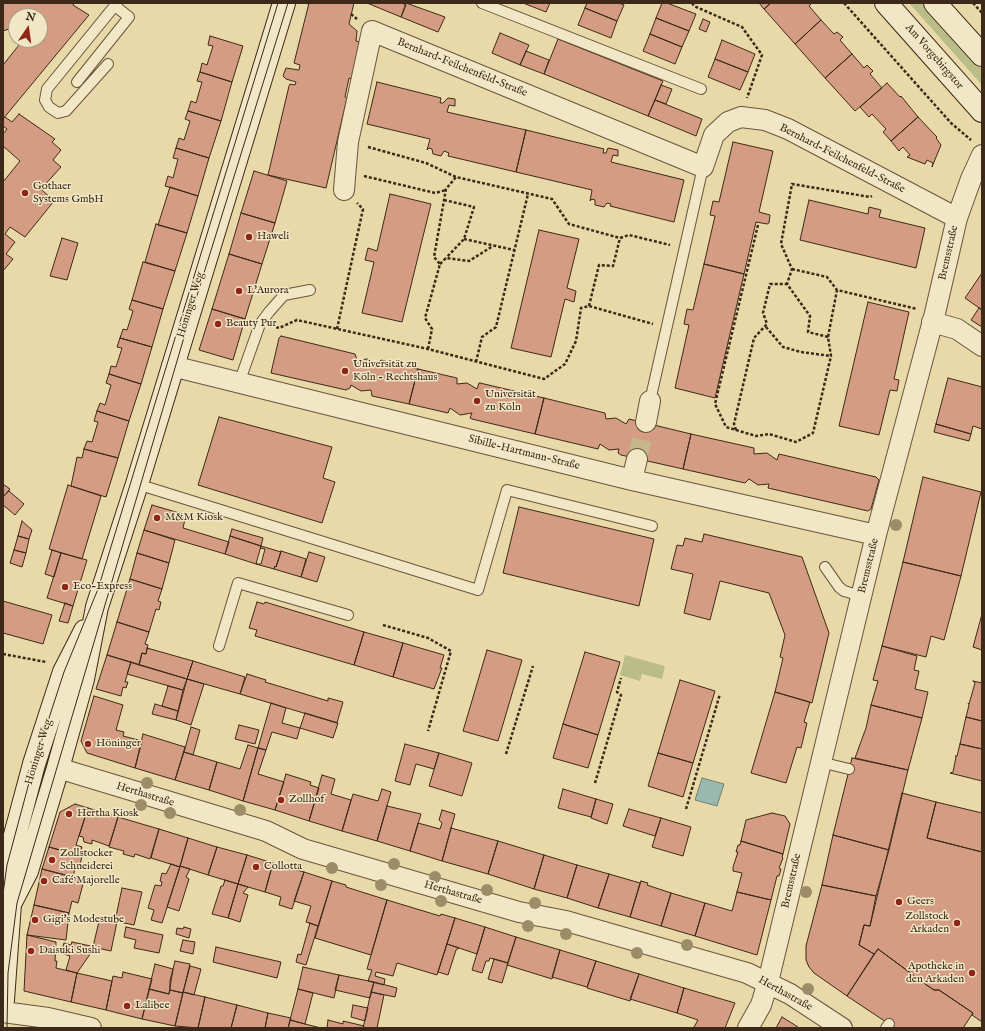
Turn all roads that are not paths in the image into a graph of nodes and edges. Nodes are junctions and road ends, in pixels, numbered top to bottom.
1 (284, 3) edge
2 (482, 3) edge
3 (886, 3) edge
4 (935, 3) edge
5 (116, 5) edge
6 (982, 55) edge
7 (108, 64) dead end
8 (77, 82) dead end
9 (701, 89) dead end
10 (982, 111) edge
11 (979, 150) edge
12 (703, 167) junction
13 (345, 181) road end
14 (957, 218) junction
15 (310, 290) dead end
16 (933, 318) junction
17 (982, 346) edge
18 (172, 366) junction
19 (239, 383) junction
20 (650, 401) joint
21 (646, 422) tunnel mouth
22 (637, 459) tunnel mouth
23 (632, 480) junction
24 (137, 484) junction
25 (652, 526) dead end
26 (876, 535) junction
27 (825, 568) dead end
28 (861, 596) junction
29 (97, 607) junction
30 (348, 615) dead end
31 (219, 646) dead end
32 (820, 762) junction
33 (58, 768) junction
34 (849, 769) dead end
35 (7, 903) edge
36 (768, 982) junction
37 (3, 1000) edge
38 (3, 1012) edge
39 (91, 1028) edge
40 (748, 1028) edge
41 (842, 1028) edge

1 - 18 street, Höninger Weg
2 - 9 lane
3 - 10 street, Am Vorgebirgstor
4 - 6 street
5 - 7 lane
5 - 8 lane
11 - 14 street, Bremsstraße
12 - 13 street, Bernhard-Feilchenfeld-Straße
12 - 14 street, Bernhard-Feilchenfeld-Straße
12 - 20 lane
14 - 16 street, Bremsstraße
15 - 19 lane
16 - 17 street
16 - 26 street, Bremsstraße
18 - 19 street, Sibille-Hartmann-Straße
18 - 24 street, Höninger Weg
19 - 23 street, Sibille-Hartmann-Straße
20 - 21 street
22 - 23 street
23 - 26 street, Sibille-Hartmann-Straße
24 - 25 lane
24 - 29 street, Höninger Weg
26 - 28 street, Bremsstraße
27 - 28 lane
28 - 32 street, Bremsstraße
29 - 33 street, Höninger Weg
29 - 35 street, Höninger Weg
30 - 31 lane
32 - 34 lane
32 - 36 street, Bremsstraße
33 - 35 street, Höninger Weg
33 - 36 street, Herthastraße
35 - 37 street, Höninger Weg
36 - 40 street, Bremsstraße
36 - 41 street, Herthastraße
38 - 39 street

